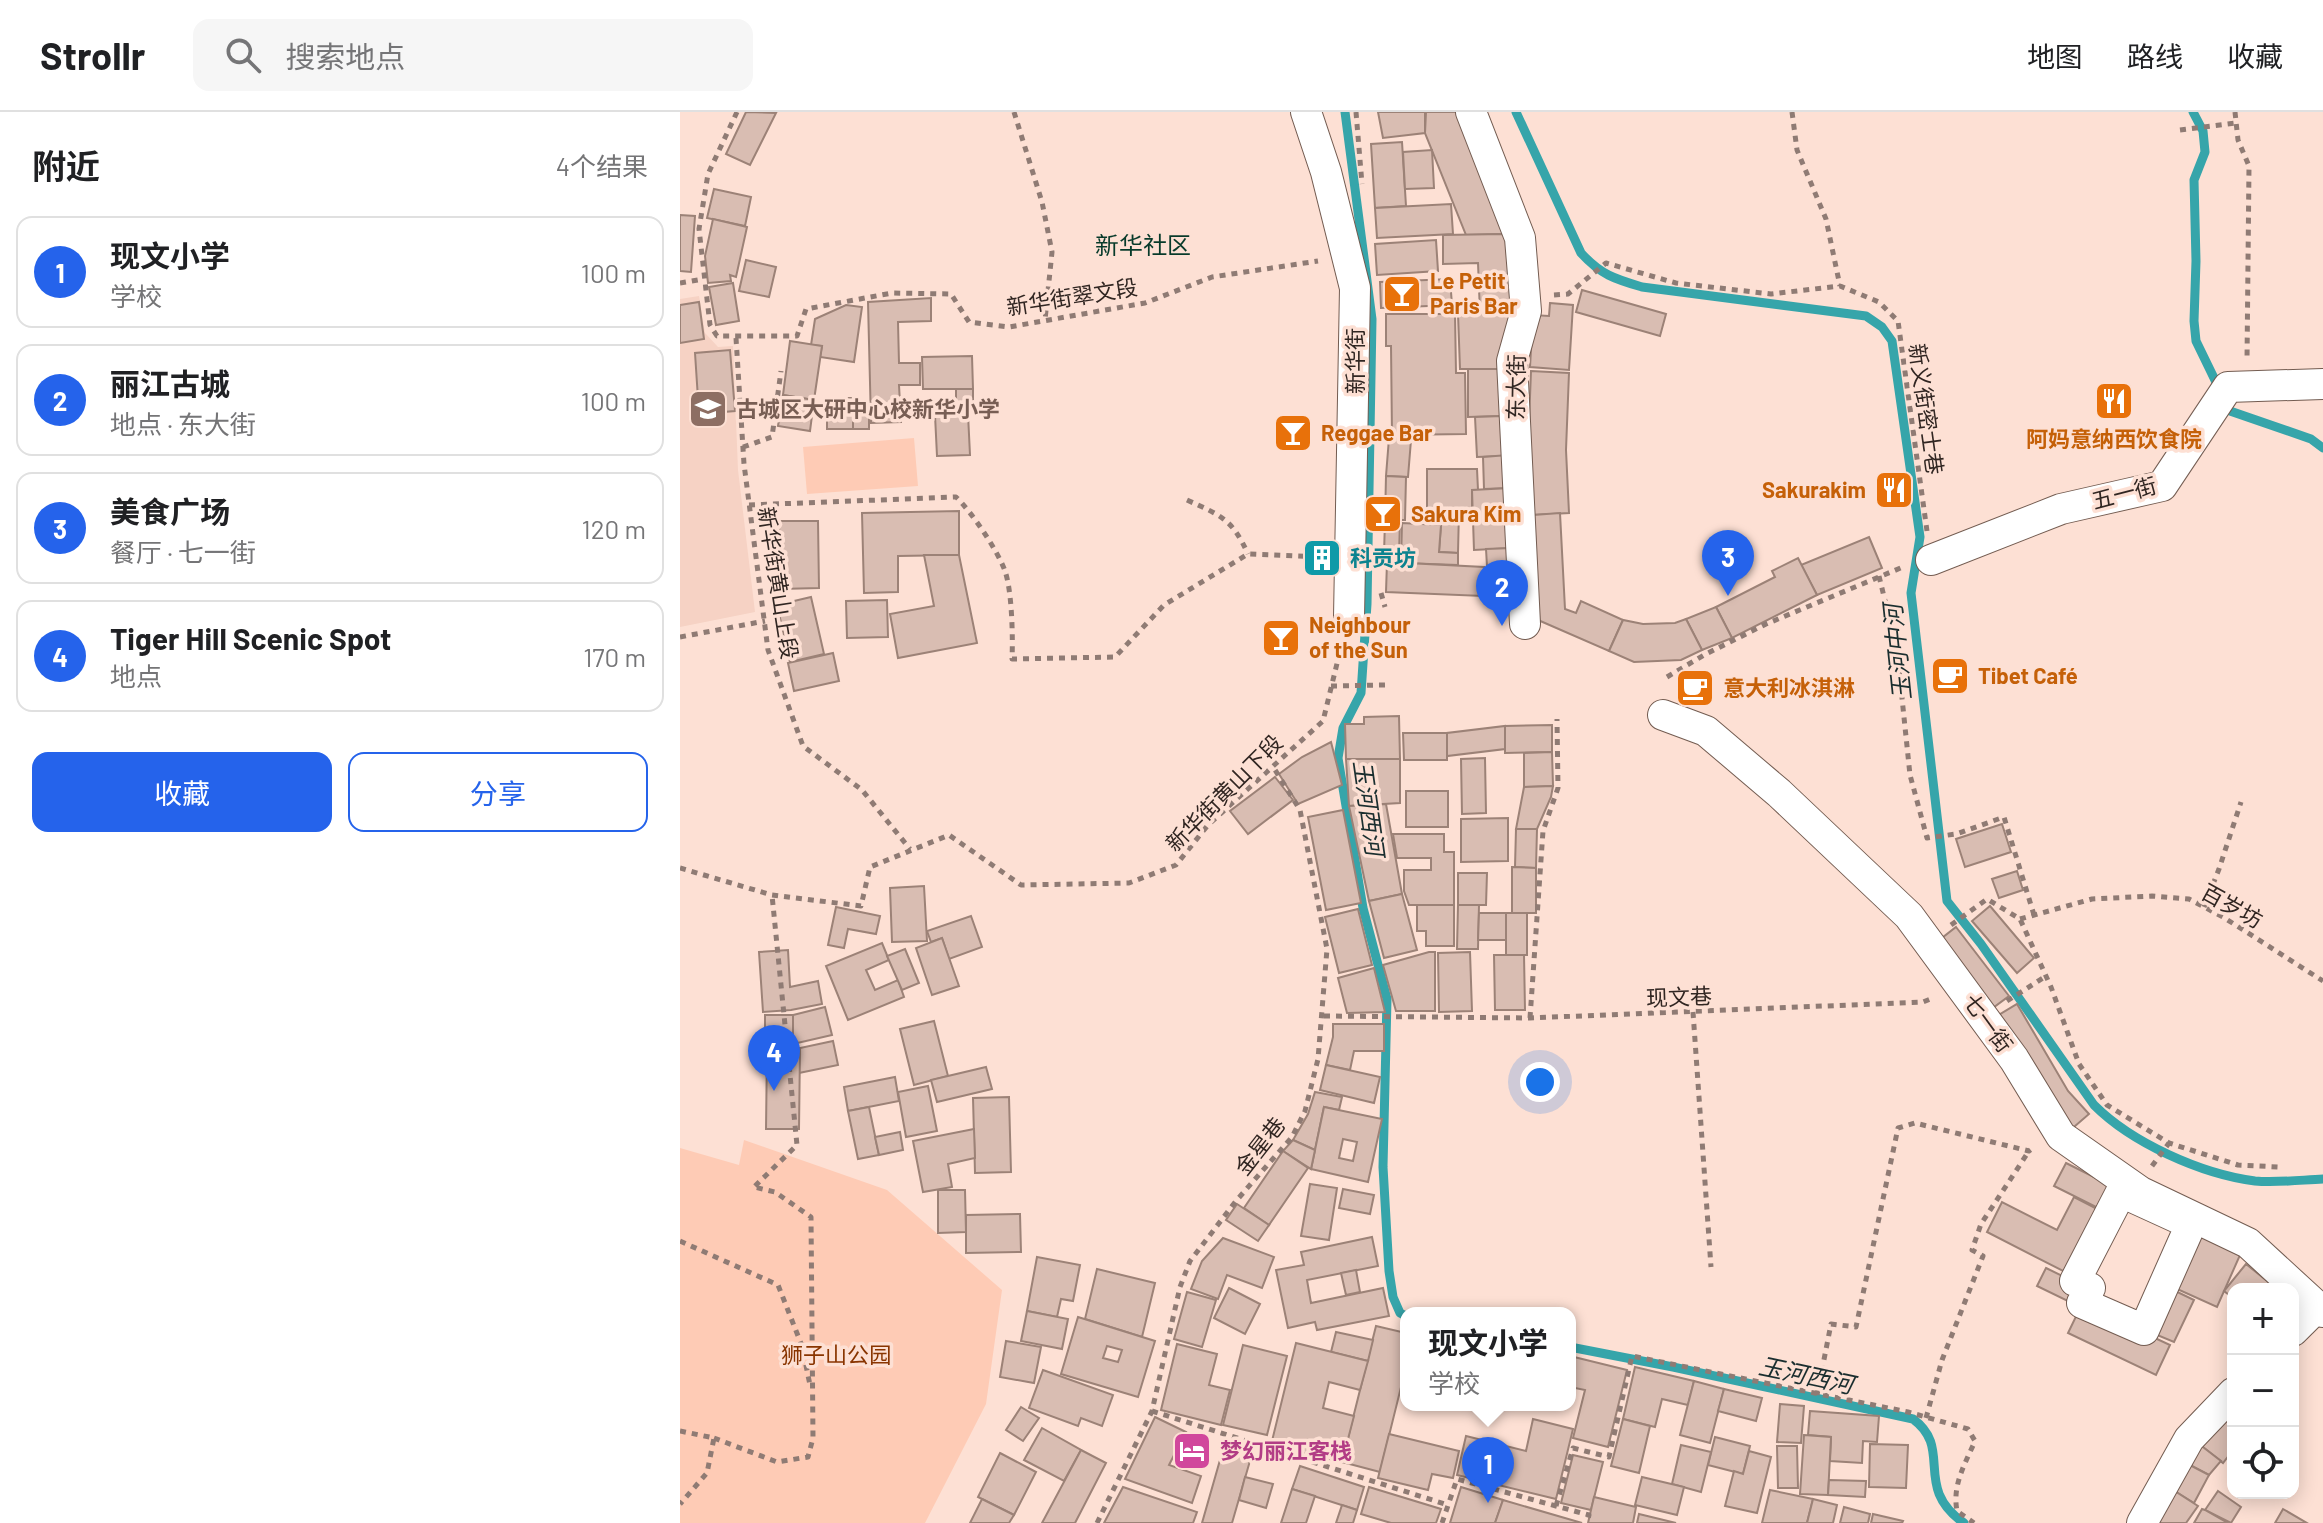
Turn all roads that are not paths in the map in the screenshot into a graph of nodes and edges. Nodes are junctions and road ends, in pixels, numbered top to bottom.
1 (1306, 112) edge
2 (1471, 112) edge
3 (2323, 384) edge
4 (1931, 560) road end
5 (1349, 617) road end
6 (1525, 624) dead end
7 (1663, 715) dead end
8 (2191, 1224) joint
9 (2319, 1310) edge
10 (2299, 1326) edge
11 (2227, 1399) edge
12 (2142, 1523) edge

1 - 5 street, 新华街
2 - 6 street, 东大街
3 - 4 street, 五一街
7 - 9 street, 七一街
8 - 8 street
9 - 10 street
11 - 12 street

